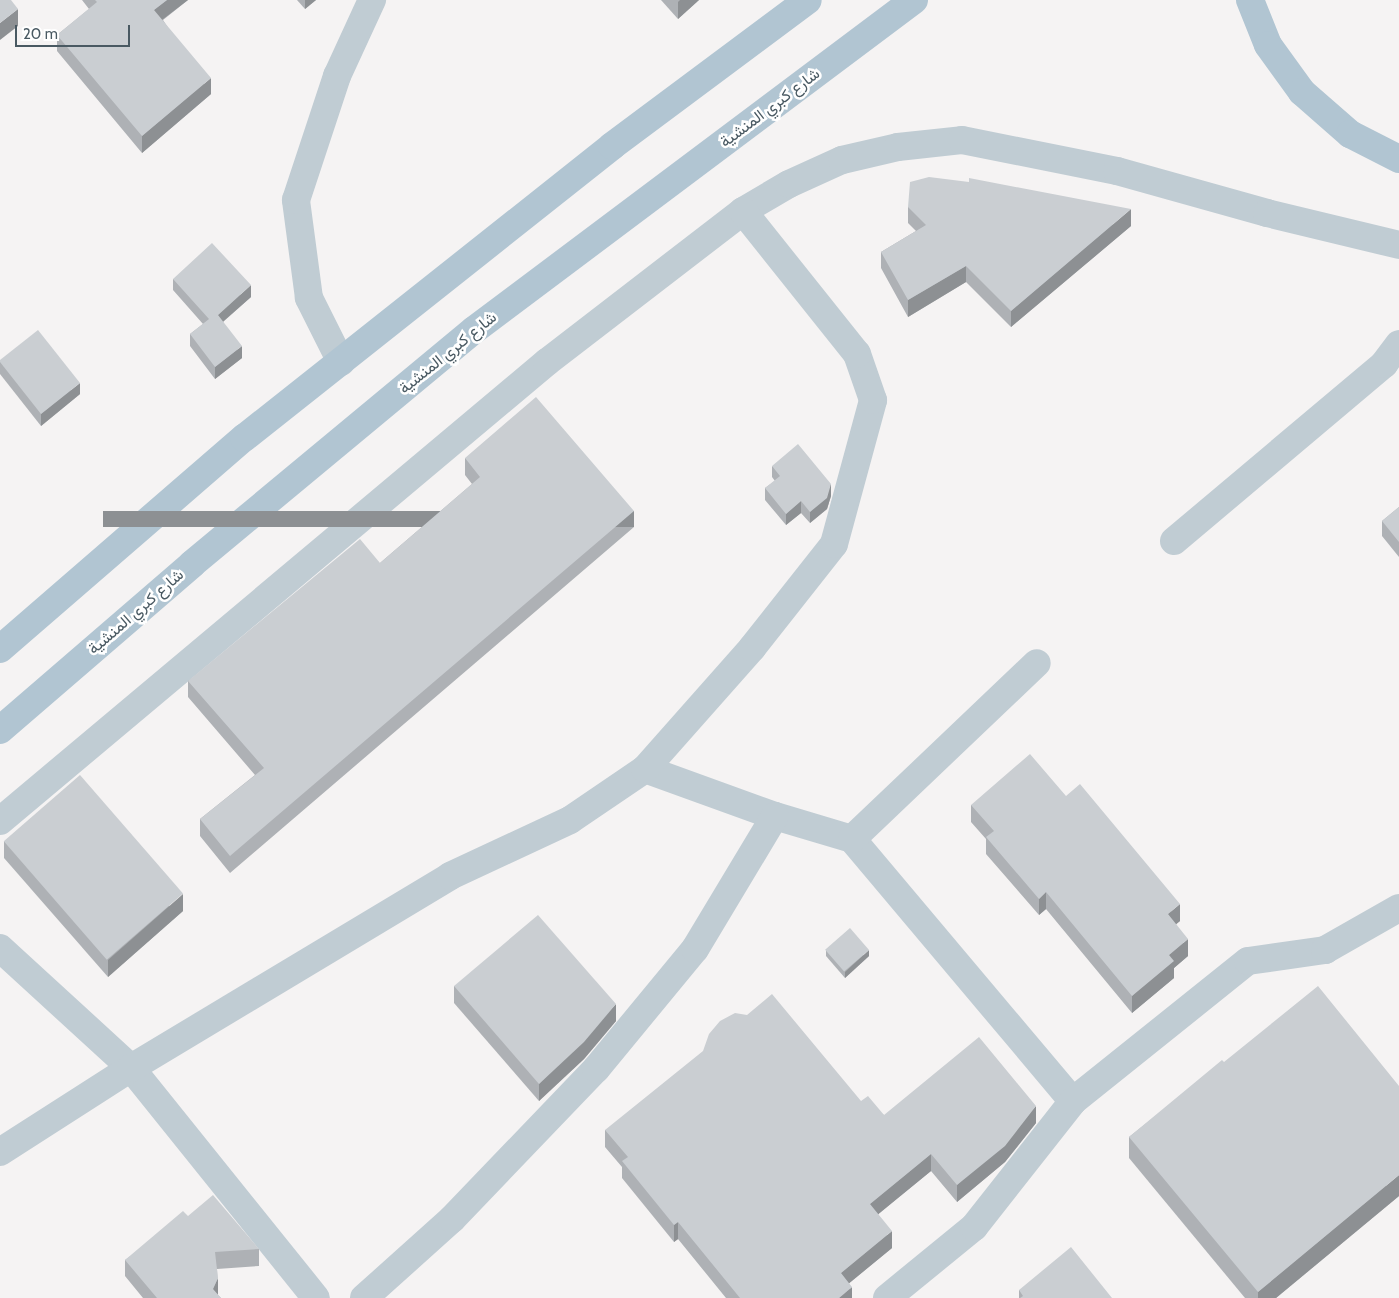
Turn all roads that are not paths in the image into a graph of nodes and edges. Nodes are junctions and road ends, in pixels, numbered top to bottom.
1 (372, 0) edge
2 (808, 0) edge
3 (914, 0) edge
4 (1250, 0) edge
5 (1399, 159) edge
6 (742, 211) junction
7 (1399, 245) edge
8 (1399, 344) edge
9 (341, 362) junction
10 (1174, 541) dead end
11 (0, 649) edge
12 (1037, 664) dead end
13 (0, 730) edge
14 (645, 769) junction
15 (775, 816) junction
16 (0, 821) edge
17 (852, 839) junction
18 (1399, 908) edge
19 (0, 948) edge
20 (131, 1068) junction
21 (1073, 1101) junction
22 (0, 1152) edge
23 (316, 1298) edge
24 (364, 1298) edge
25 (887, 1298) edge

1 - 9 street
2 - 9 main road
3 - 13 main road, شارع كبري المنشية
4 - 5 main road
6 - 7 street
6 - 14 street
6 - 16 street
8 - 10 street
9 - 11 main road
12 - 17 street
14 - 15 street
14 - 20 street
15 - 17 street
15 - 24 street
17 - 21 street
18 - 21 street
19 - 20 street
20 - 22 street
20 - 23 street
21 - 25 street

